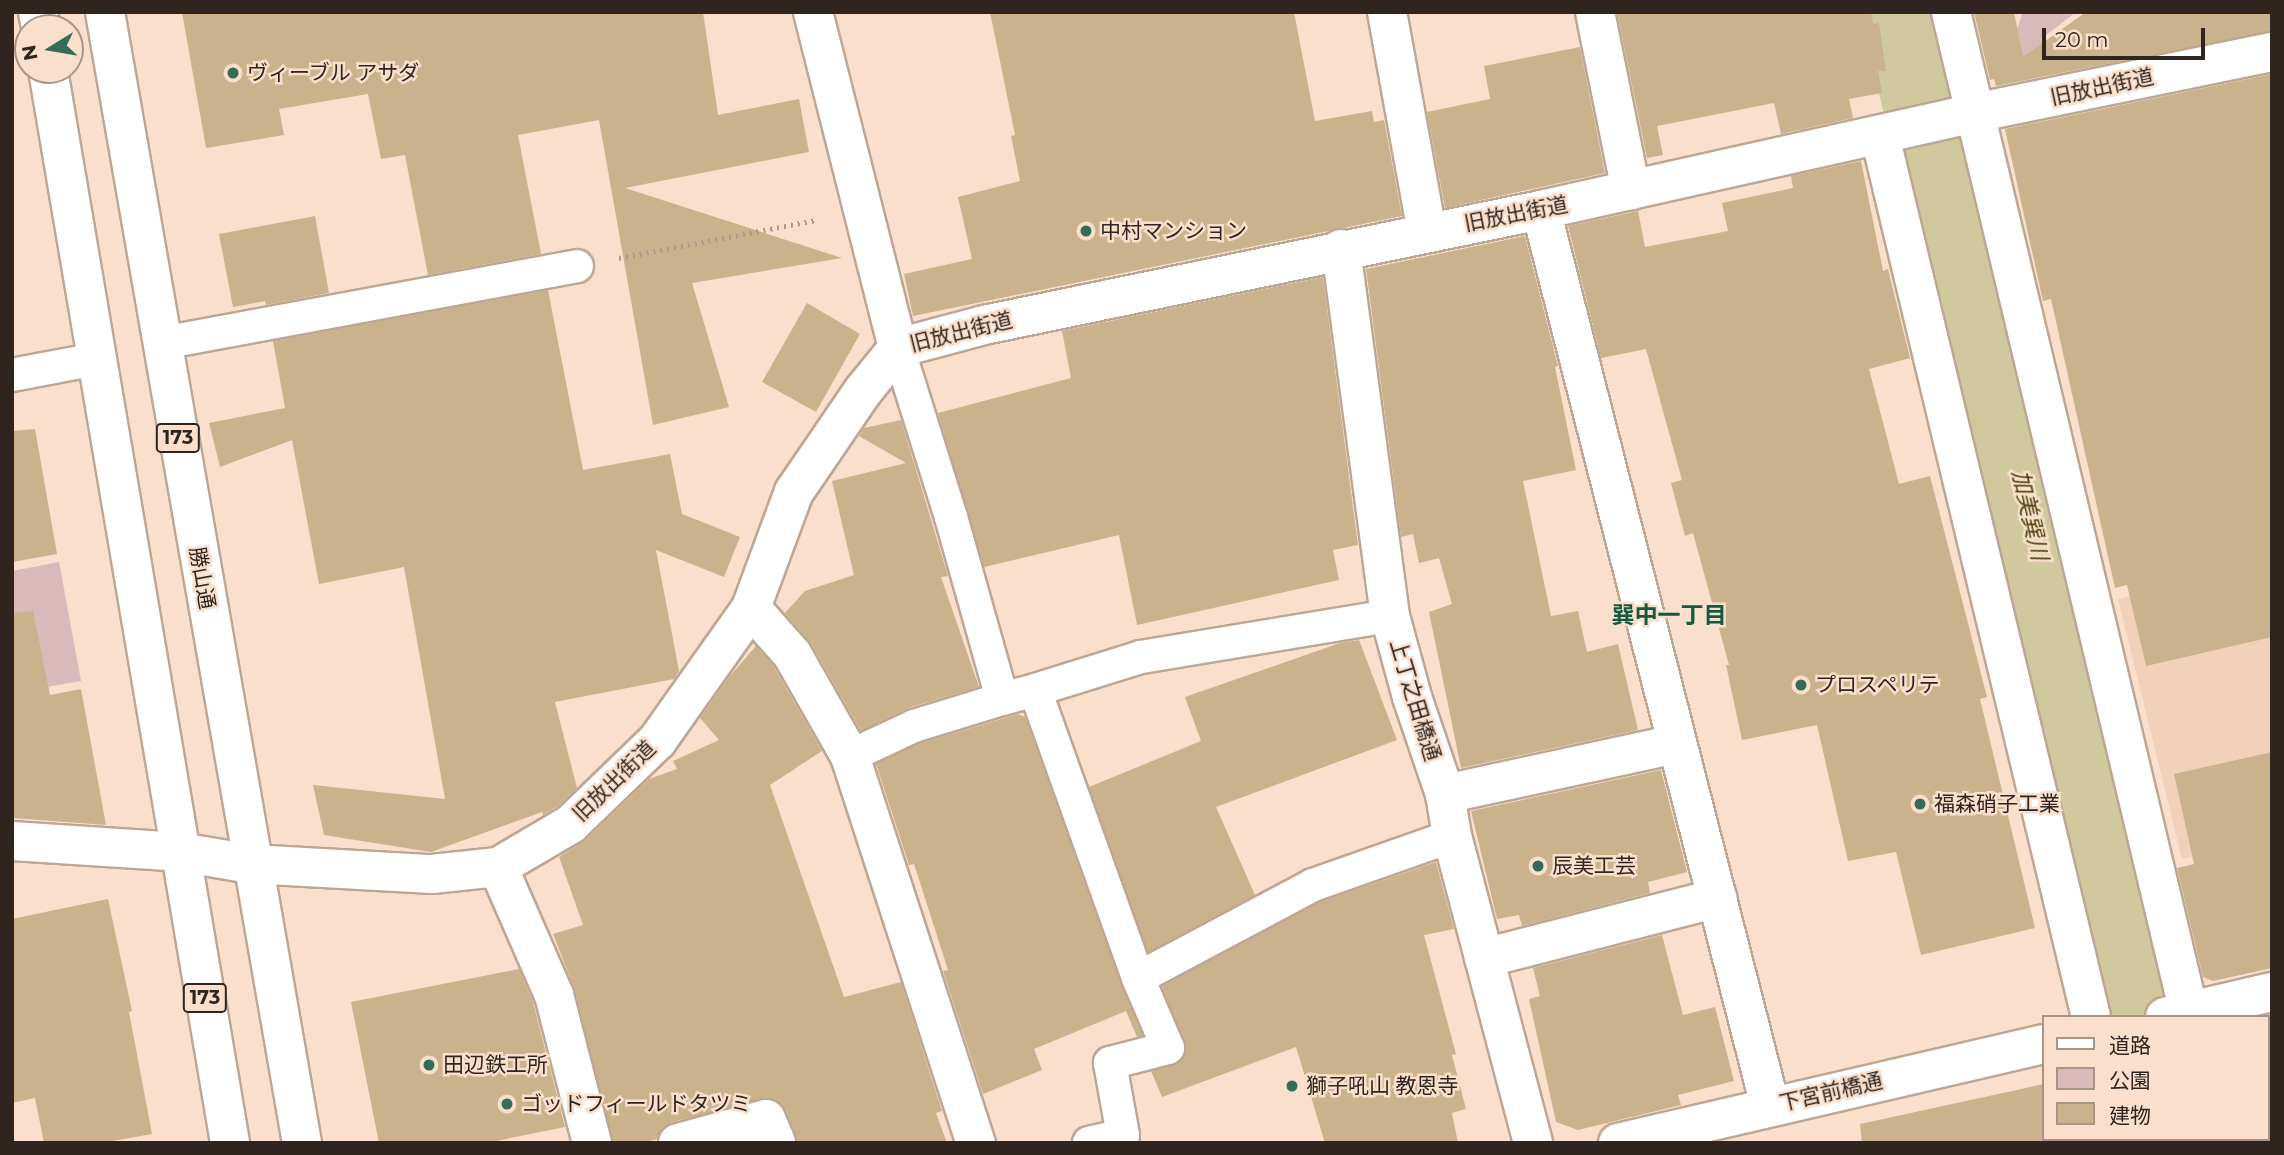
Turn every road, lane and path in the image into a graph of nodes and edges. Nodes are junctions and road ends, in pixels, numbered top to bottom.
1 (105, 12) edge
2 (813, 12) edge
3 (1387, 12) edge
4 (1595, 12) edge
5 (1951, 12) edge
6 (2272, 52) edge
7 (50, 84) edge
8 (1968, 115) junction
9 (1885, 134) junction
10 (1630, 190) junction
11 (1541, 210) junction
12 (862, 212) junction
13 (1427, 232) junction
14 (1341, 249) junction
15 (577, 266) joint
16 (162, 343) junction
17 (898, 348) junction
18 (97, 359) junction
19 (12, 375) edge
20 (751, 608) junction
21 (1390, 616) junction
22 (1035, 690) junction
23 (1002, 699) junction
24 (1677, 744) junction
25 (850, 757) junction
26 (1445, 794) junction
27 (1452, 836) junction
28 (12, 841) edge
29 (180, 852) junction
30 (251, 864) junction
31 (498, 867) junction
32 (1717, 898) junction
33 (1484, 958) junction
34 (1138, 978) junction
35 (2272, 992) edge
36 (2091, 1015) edge
37 (2181, 1015) edge
38 (2042, 1044) edge
39 (1770, 1106) junction
40 (230, 1143) edge
41 (302, 1143) edge
42 (592, 1143) edge
43 (678, 1143) edge
44 (776, 1143) edge
45 (976, 1143) edge
46 (1089, 1143) edge
47 (1533, 1143) edge
48 (1618, 1143) edge

1 - 16 street, 勝山通 / 173
2 - 12 street
3 - 13 street
4 - 10 street
5 - 8 street
6 - 8 street, 旧放出街道
7 - 18 street, 173
8 - 9 street, 旧放出街道
8 - 37 street
9 - 10 street, 旧放出街道
9 - 36 street
10 - 11 street, 旧放出街道
11 - 13 street, 旧放出街道
11 - 24 street
12 - 15 path
12 - 17 street
13 - 14 street, 旧放出街道
14 - 17 street, 旧放出街道
14 - 21 street, 上丁之田橋通
15 - 16 lane
16 - 30 street, 勝山通 / 173
17 - 20 street, 旧放出街道
17 - 23 lane
18 - 19 lane
18 - 29 street, 173
20 - 25 street
20 - 31 street, 旧放出街道
21 - 22 lane
21 - 26 street, 上丁之田橋通
22 - 23 lane
22 - 34 lane
23 - 25 lane
24 - 26 street
24 - 32 street
25 - 45 street
26 - 27 street, 上丁之田橋通
27 - 33 street, 上丁之田橋通
27 - 34 lane
28 - 29 street
29 - 30 street, 旧放出街道
29 - 40 street, 173
30 - 31 street, 旧放出街道
30 - 41 street, 勝山通 / 173
31 - 42 street
32 - 33 street
32 - 39 street
33 - 47 street, 上丁之田橋通
34 - 46 lane
35 - 37 street
38 - 39 street, 下宮前橋通
39 - 48 street, 下宮前橋通
43 - 44 street

